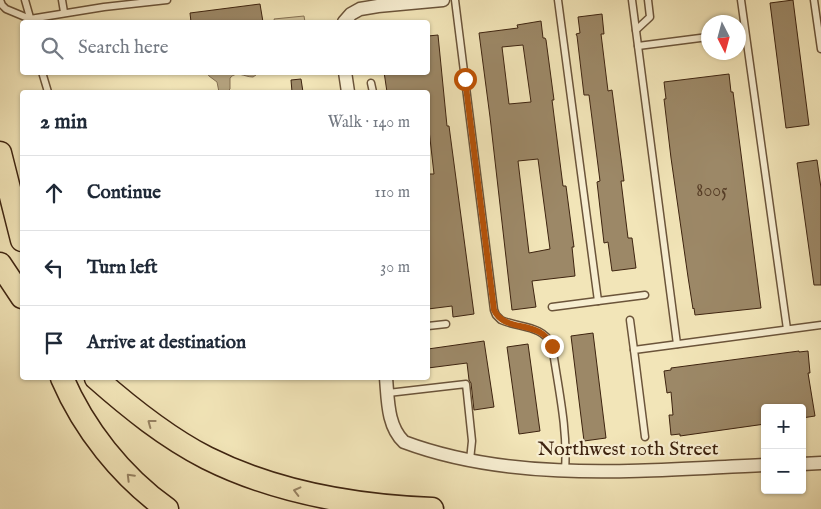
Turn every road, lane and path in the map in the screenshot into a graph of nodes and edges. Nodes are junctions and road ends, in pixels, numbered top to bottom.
1 (0, 0) edge
2 (25, 0) edge
3 (62, 0) edge
4 (168, 0) edge
5 (443, 0) edge
6 (455, 0) edge
7 (558, 0) edge
8 (632, 0) edge
9 (648, 0) edge
10 (741, 0) edge
11 (814, 0) edge
12 (64, 12) junction
13 (741, 15) edge
14 (28, 20) edge
15 (30, 20) edge
16 (34, 20) edge
17 (346, 20) edge
18 (636, 30) junction
19 (701, 38) edge
20 (638, 46) junction
21 (821, 49) edge
22 (746, 58) edge
23 (43, 75) edge
24 (345, 75) edge
25 (371, 82) dead end
26 (47, 90) edge
27 (348, 90) edge
28 (373, 90) edge
29 (0, 153) edge
30 (20, 232) edge
31 (0, 264) edge
32 (20, 294) edge
33 (645, 295) dead end
34 (598, 301) junction
35 (552, 307) dead end
36 (630, 320) dead end
37 (446, 324) dead end
38 (821, 325) edge
39 (430, 326) edge
40 (787, 329) junction
41 (677, 344) junction
42 (634, 350) junction
43 (63, 380) edge
44 (99, 380) edge
45 (386, 380) edge
46 (388, 393) junction
47 (645, 437) dead end
48 (470, 460) junction
49 (821, 463) edge
50 (806, 464) edge
51 (761, 465) edge
52 (565, 470) junction
53 (167, 509) edge
54 (432, 509) edge

1 - 14 lane
2 - 15 lane
3 - 12 lane
4 - 12 lane
5 - 17 street
6 - 52 lane
7 - 34 lane
8 - 18 lane
9 - 18 lane
10 - 13 lane
11 - 21 lane
12 - 16 lane
18 - 20 lane
19 - 20 lane
20 - 41 lane
22 - 40 lane
23 - 26 lane
24 - 27 street
25 - 28 lane
29 - 30 highway
31 - 32 highway
33 - 34 lane
34 - 35 lane
36 - 42 lane
37 - 39 lane
38 - 40 lane
40 - 41 lane
41 - 42 lane
42 - 47 lane
53 -> 43 highway
54 -> 44 highway
45 - 46 street
46 - 48 street, Northwest 10th Street
46 - 48 lane
48 - 52 street, Northwest 10th Street
49 - 50 street
51 - 52 street, Northwest 10th Street

